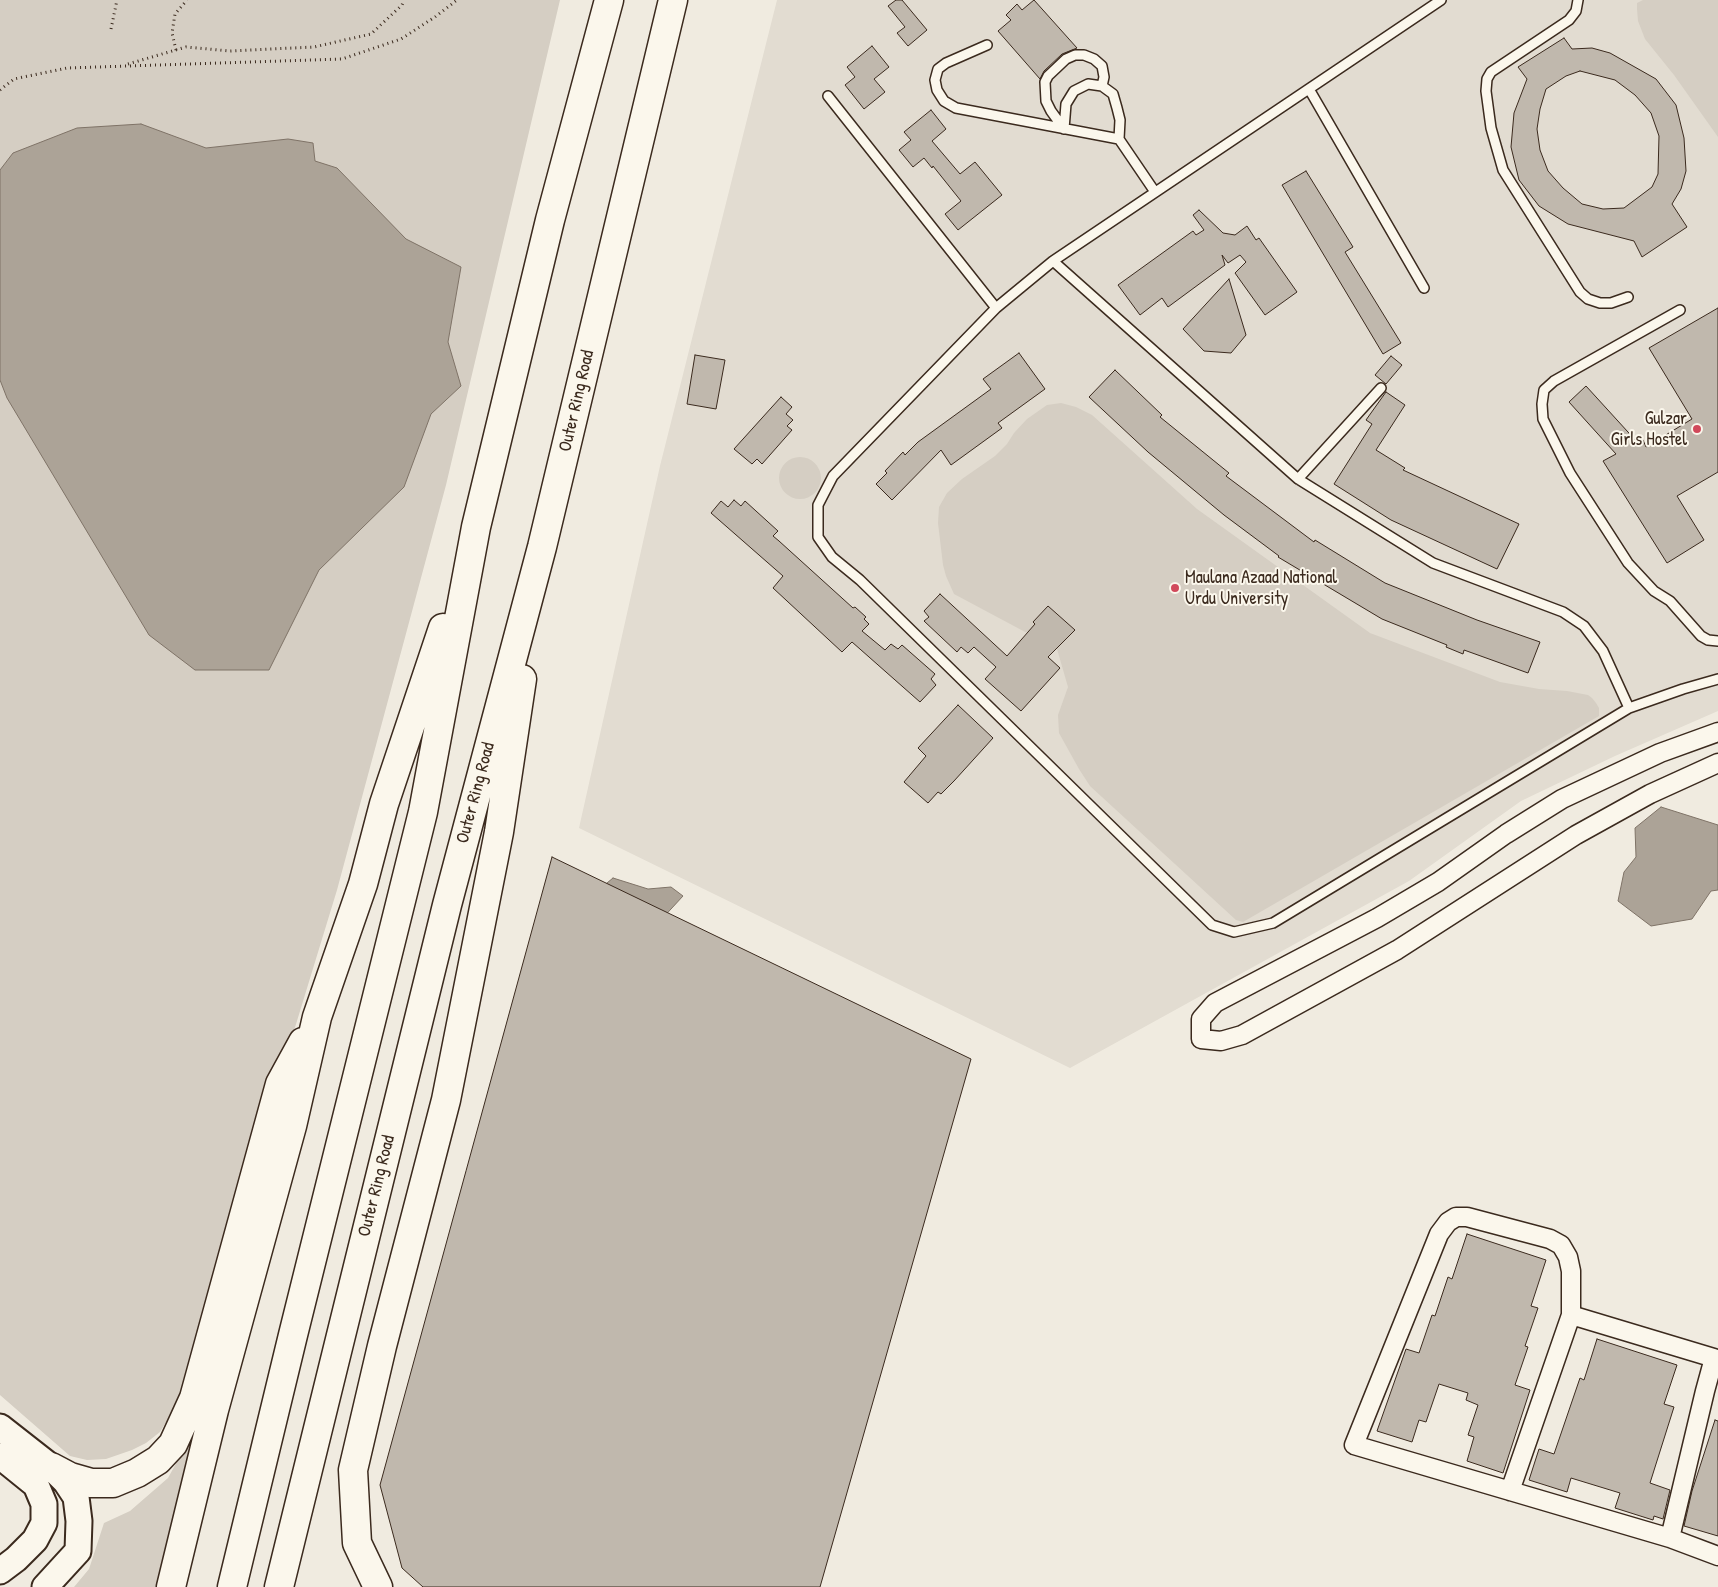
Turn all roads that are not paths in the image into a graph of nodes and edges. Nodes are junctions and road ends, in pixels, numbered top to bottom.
1 (609, 0) edge
2 (673, 0) edge
3 (1441, 0) edge
4 (1578, 0) edge
5 (987, 45) dead end
6 (1102, 86) junction
7 (1309, 89) junction
8 (828, 96) dead end
9 (1064, 129) junction
10 (1119, 138) junction
11 (1155, 192) junction
12 (1053, 261) junction
13 (1424, 288) dead end
14 (1628, 297) dead end
15 (996, 308) junction
16 (1680, 310) dead end
17 (1381, 388) dead end
18 (1298, 479) junction
19 (476, 527) junction
20 (542, 547) junction
21 (1718, 641) edge
22 (1718, 680) edge
23 (1629, 708) junction
24 (1718, 732) edge
25 (1718, 763) edge
26 (317, 1017) junction
27 (1571, 1315) junction
28 (1716, 1356) edge
29 (0, 1427) edge
30 (0, 1456) edge
31 (51, 1467) junction
32 (1510, 1491) junction
33 (1670, 1538) junction
34 (1718, 1556) edge
35 (0, 1571) edge
36 (172, 1583) edge
37 (45, 1587) edge
38 (232, 1587) edge
39 (279, 1587) edge
40 (378, 1587) edge

1 - 19 highway
2 - 20 highway, Outer Ring Road
3 - 7 lane
4 - 14 lane
5 - 9 lane
6 - 9 lane
6 - 9 lane
6 - 10 lane
7 - 11 lane
7 - 13 lane
8 - 15 lane
9 - 10 lane
10 - 11 lane
11 - 12 lane
12 - 15 lane
12 - 18 lane
15 - 23 lane
16 - 21 lane
17 - 18 lane
18 - 23 lane
19 - 26 highway
19 - 38 highway
20 - 39 highway, Outer Ring Road
20 - 40 highway
22 - 23 lane
24 - 25 street
26 - 31 highway
26 - 36 highway
27 - 28 street
27 - 32 street
27 - 32 street
28 - 33 street
29 - 31 main road
30 - 35 main road
31 - 37 main road
32 - 33 street
33 - 34 street

